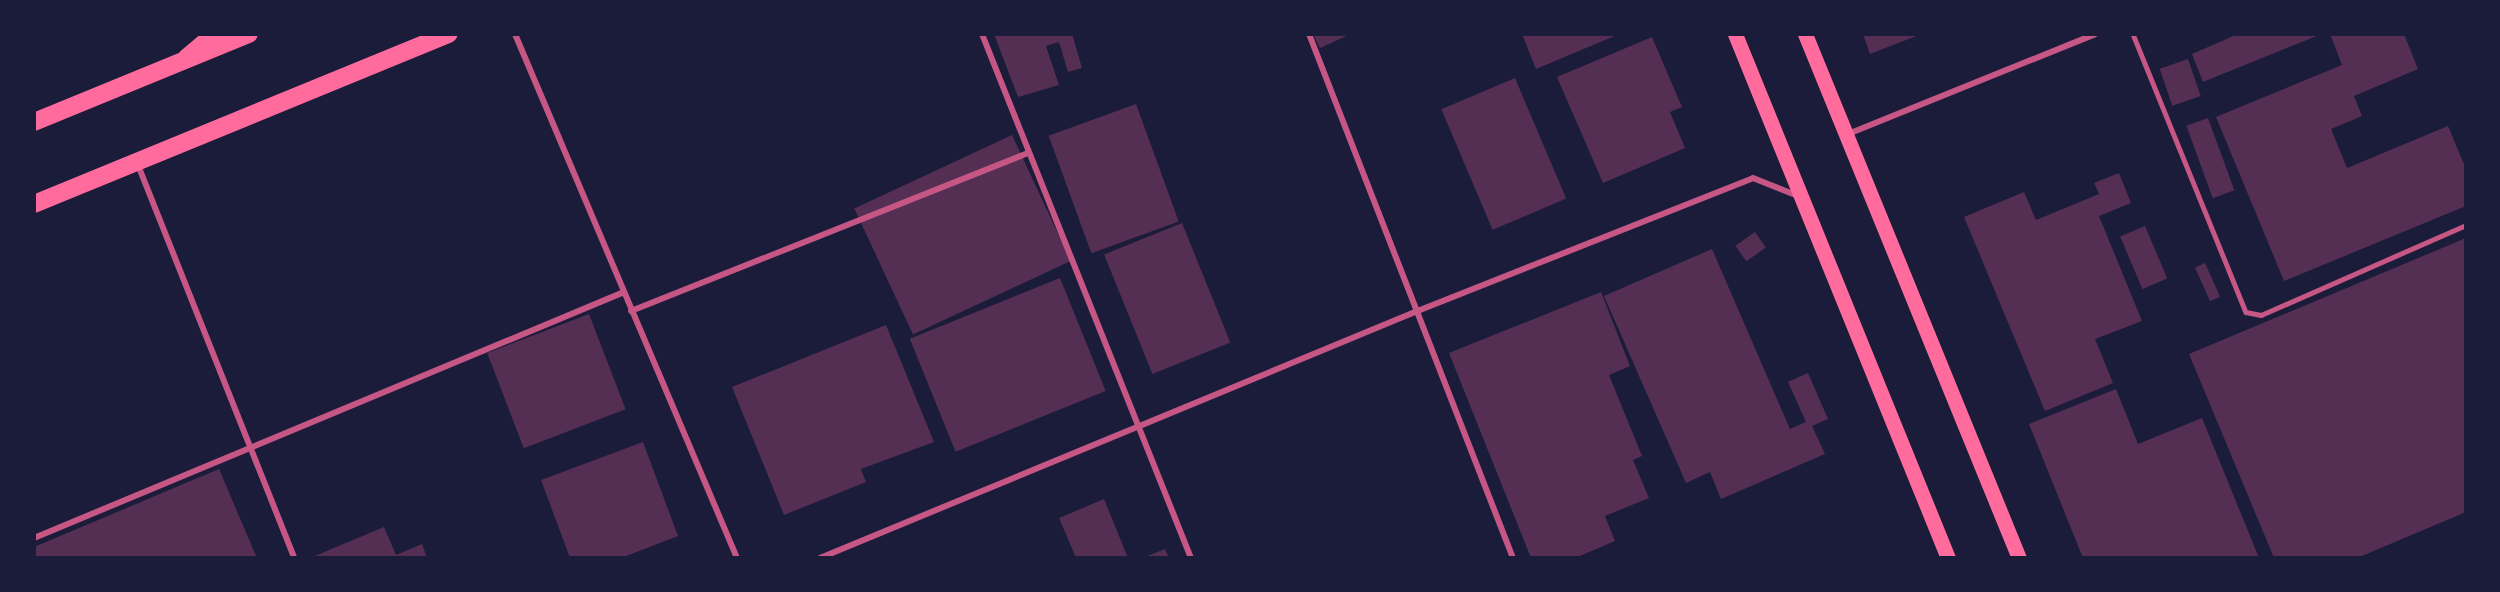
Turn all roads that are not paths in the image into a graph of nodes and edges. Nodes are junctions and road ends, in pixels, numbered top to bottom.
1 (213, 34) edge
2 (249, 34) edge
3 (448, 34) edge
4 (515, 34) edge
5 (982, 34) edge
6 (1309, 34) edge
7 (1735, 34) edge
8 (1805, 34) edge
9 (2095, 34) edge
10 (2133, 34) edge
11 (181, 61) junction
12 (34, 122) edge
13 (1846, 135) junction
14 (1029, 153) junction
15 (137, 163) junction
16 (1802, 197) junction
17 (34, 204) edge
18 (2466, 225) edge
19 (624, 292) junction
20 (631, 310) junction
21 (1419, 310) junction
22 (1139, 428) junction
23 (249, 447) junction
24 (34, 538) edge
25 (294, 558) edge
26 (736, 558) edge
27 (820, 558) edge
28 (1191, 558) edge
29 (1513, 558) edge
30 (1948, 558) edge
31 (2019, 558) edge

1 - 11 highway
2 - 11 highway
3 - 15 highway
4 - 19 street
5 - 14 street
6 - 21 street
7 - 16 main road
8 - 13 main road
9 - 13 street
10 - 18 lane
11 - 12 highway
13 - 31 main road
14 - 20 street
14 - 22 street
15 - 17 highway
15 - 23 street
16 - 21 street
16 - 30 main road
19 - 20 street
19 - 23 street
20 - 26 street
21 - 22 street
21 - 29 street
22 - 27 street
22 - 28 street
23 - 24 street
23 - 25 street

